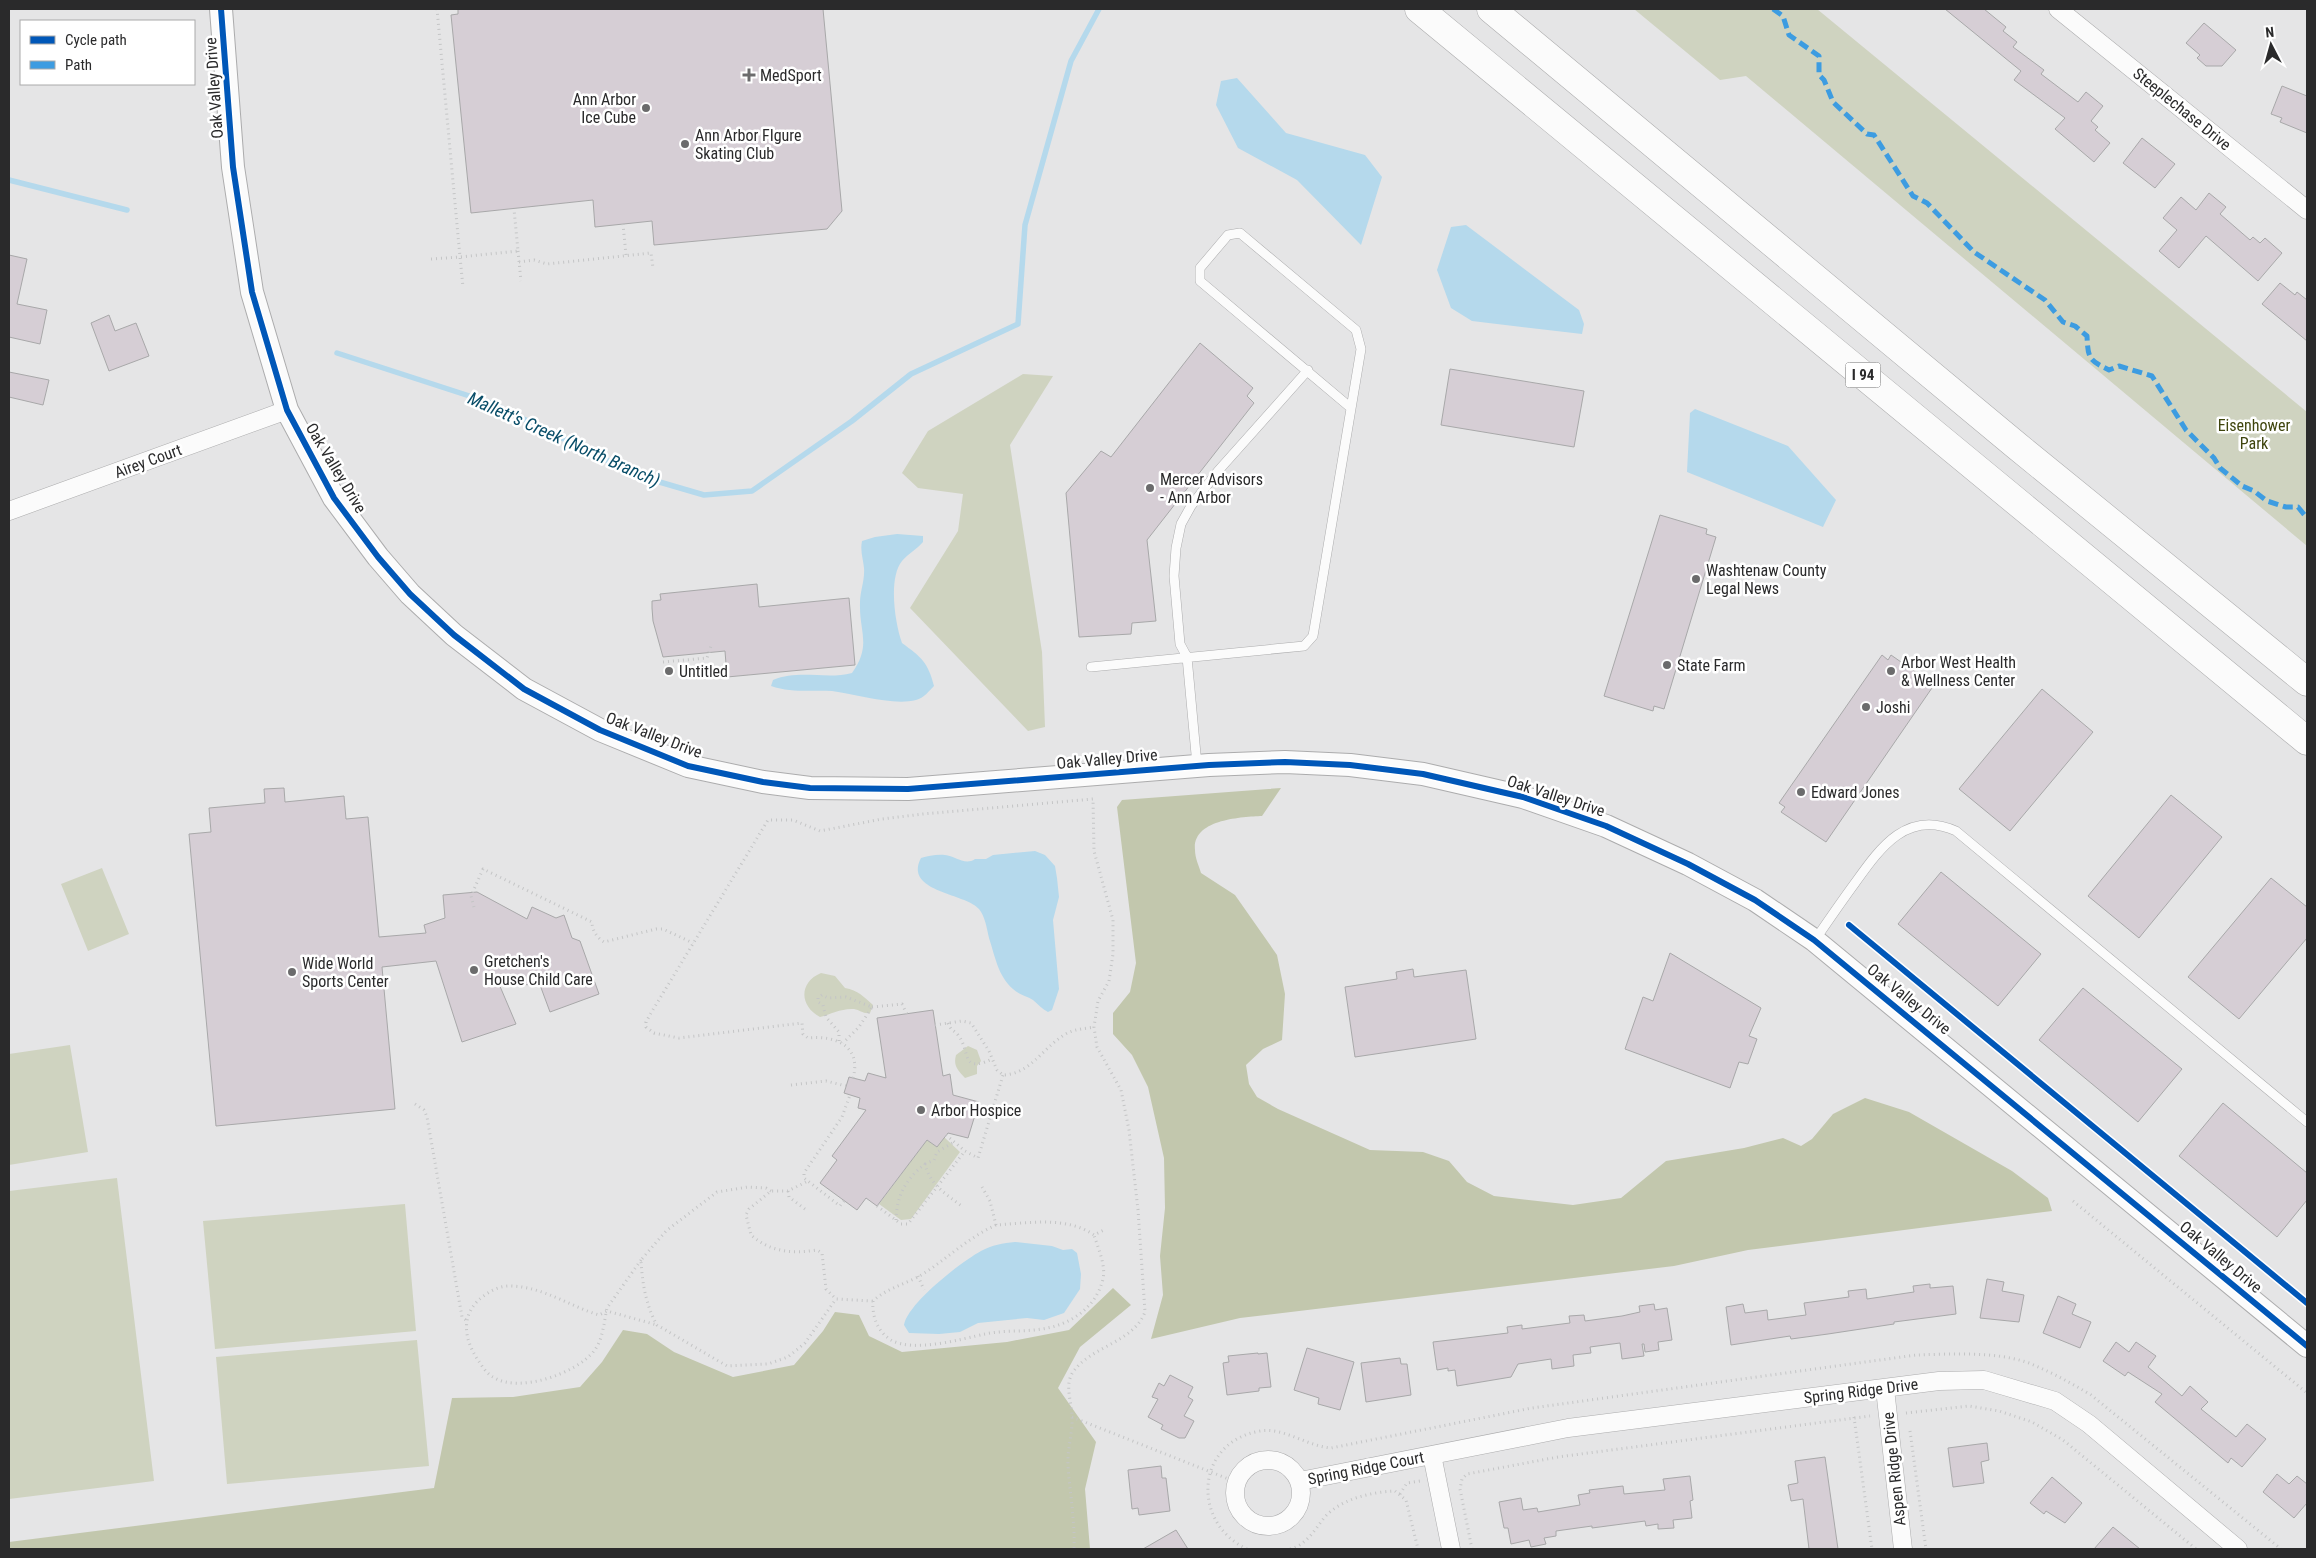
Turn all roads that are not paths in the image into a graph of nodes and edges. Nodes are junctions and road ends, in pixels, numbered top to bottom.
1 (221, 9) edge
2 (1419, 9) edge
3 (1491, 9) edge
4 (2058, 9) edge
5 (2307, 210) edge
6 (1308, 370) junction
7 (1351, 408) junction
8 (287, 410) junction
9 (9, 511) edge
10 (1187, 657) junction
11 (1091, 667) dead end
12 (2307, 682) edge
13 (2307, 741) edge
14 (1197, 766) junction
15 (1814, 940) junction
16 (2307, 1122) edge
17 (2307, 1346) edge
18 (1885, 1389) junction
19 (1432, 1455) junction
20 (1300, 1481) junction
21 (1451, 1549) edge
22 (1903, 1549) edge
23 (2238, 1549) edge

1 - 8 street, Oak Valley Drive
2 - 13 highway, I 94
3 - 12 highway, I 94
4 - 5 street, Steeplechase Drive
6 - 7 lane
6 - 7 lane
6 - 10 lane
7 - 10 lane
8 - 9 street, Airey Court
8 - 14 street, Oak Valley Drive
10 - 11 lane
10 - 14 lane
14 - 15 street, Oak Valley Drive
15 - 16 lane
15 - 17 street, Oak Valley Drive
18 - 19 street, Spring Ridge Drive
18 - 22 street, Aspen Ridge Drive
18 - 23 street, Spring Ridge Drive
19 - 20 street, Spring Ridge Court
19 - 21 street
20 - 20 street, Spring Ridge Court

